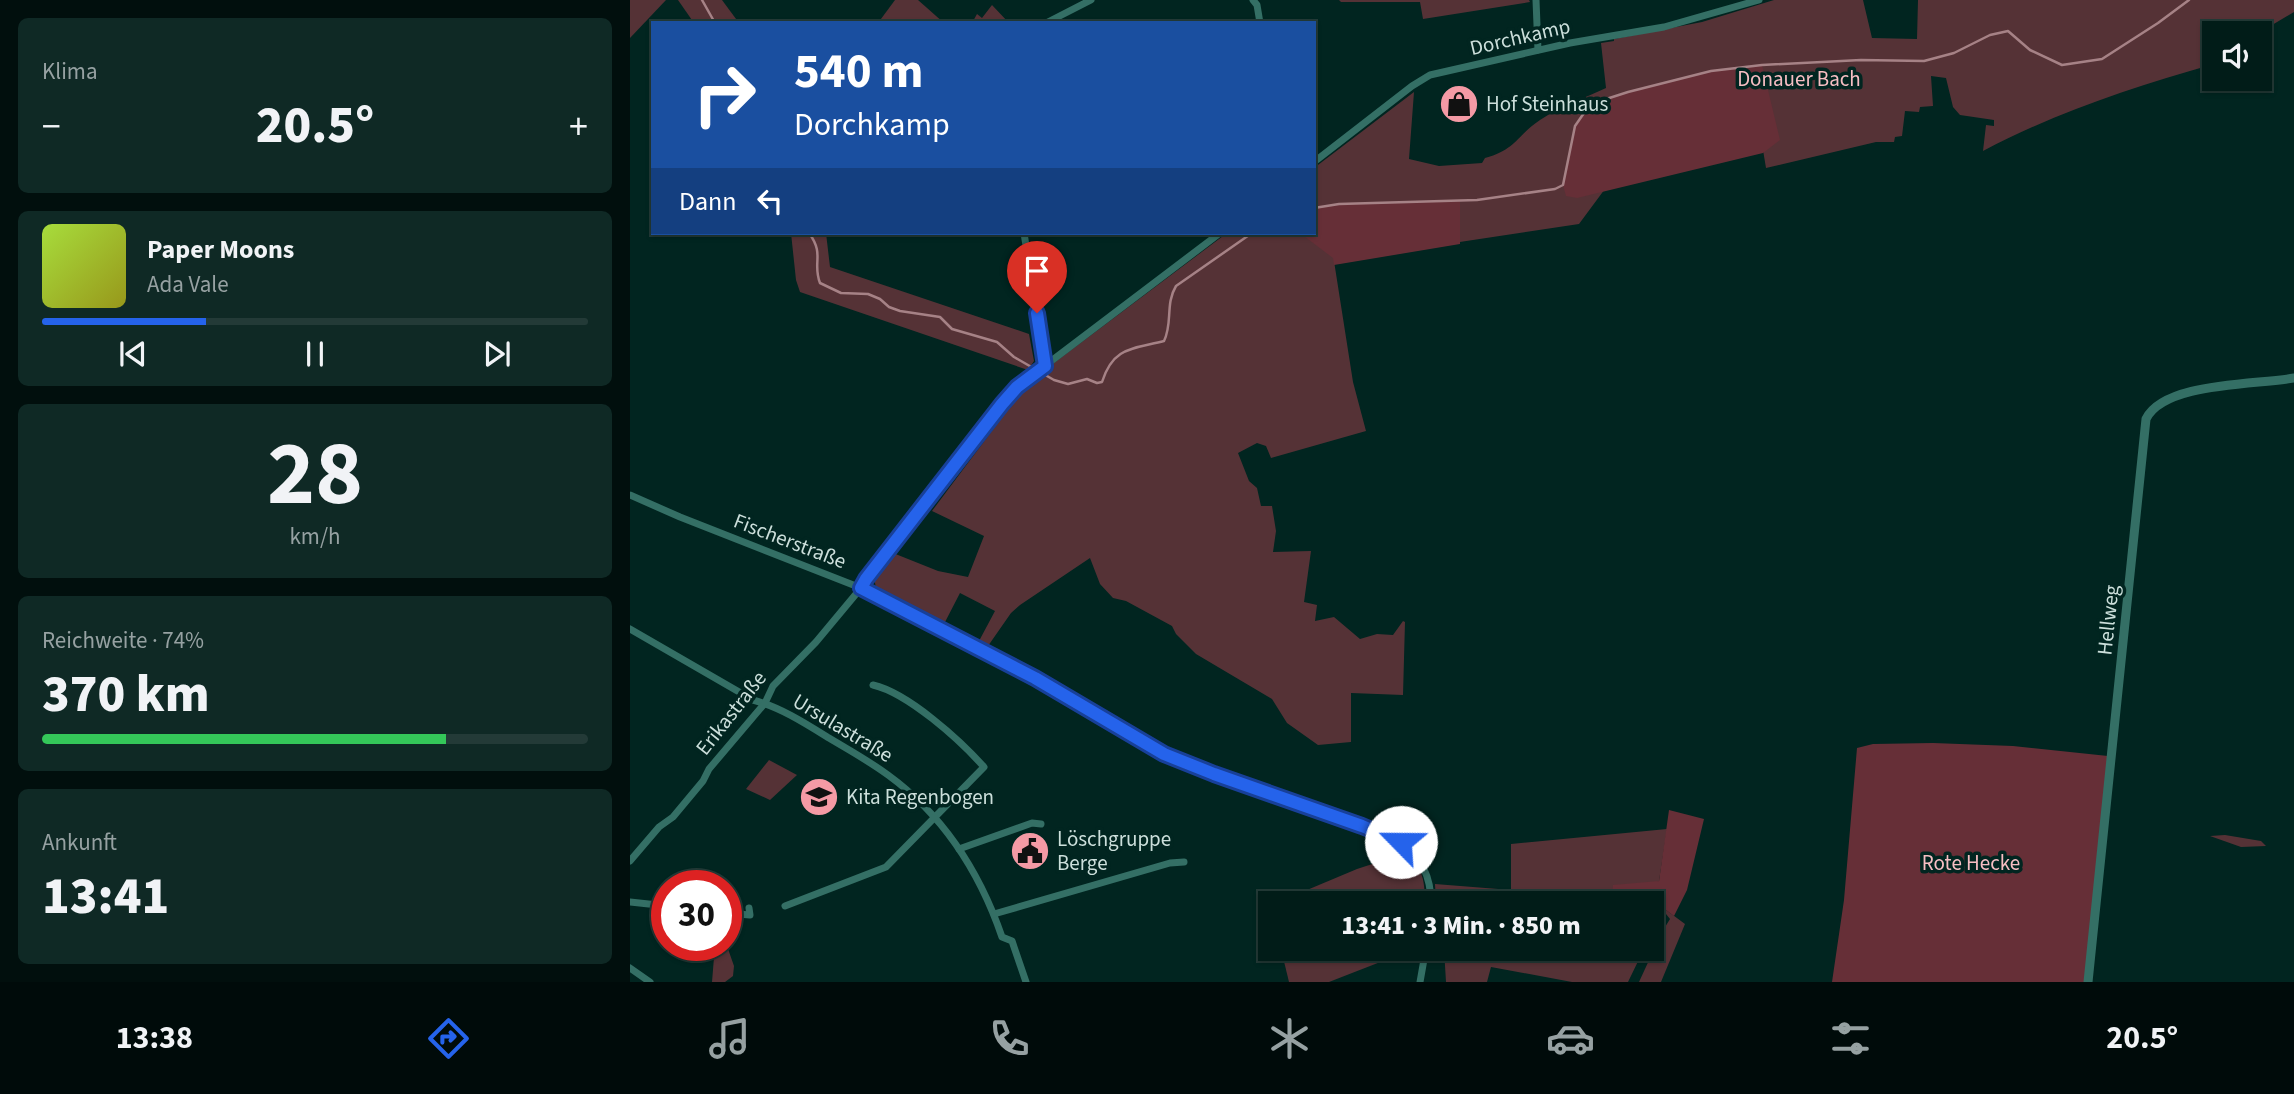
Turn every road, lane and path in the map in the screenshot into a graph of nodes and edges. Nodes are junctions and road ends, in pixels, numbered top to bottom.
1 (1091, 0) edge
2 (1253, 0) edge
3 (1536, 0) edge
4 (1759, 0) edge
5 (1050, 21) edge
6 (1260, 21) edge
7 (1538, 50) junction
8 (1316, 160) edge
9 (1024, 235) edge
10 (1217, 235) edge
11 (1040, 370) junction
12 (2294, 379) edge
13 (630, 495) edge
14 (861, 588) junction
15 (630, 629) edge
16 (873, 685) dead end
17 (765, 703) junction
18 (935, 817) junction
19 (1041, 824) dead end
20 (959, 849) junction
21 (630, 861) edge
22 (1184, 862) dead end
23 (1431, 891) edge
24 (630, 902) edge
25 (651, 904) edge
26 (785, 906) dead end
27 (749, 908) dead end
28 (742, 914) edge
29 (994, 914) junction
30 (1424, 961) edge
31 (630, 968) edge
32 (650, 982) edge
33 (1026, 982) edge
34 (1420, 982) edge
35 (2088, 982) edge

1 - 5 street
2 - 6 street
3 - 7 street
4 - 7 street, Dorchkamp
7 - 8 street, Dorchkamp
9 - 11 street
10 - 11 street
11 - 14 street
12 - 35 street, Hellweg
13 - 14 street, Fischerstraße
14 - 17 street, Erikastraße
14 - 23 street, Fischerstraße
15 - 17 street, Ursulastraße
16 - 18 street
17 - 18 street, Ursulastraße
17 - 21 street, Erikastraße
18 - 20 street, Ursulastraße
18 - 26 street
19 - 20 street
20 - 29 street, Ursulastraße
22 - 29 street
24 - 25 street
27 - 28 street
29 - 33 street, Ursulastraße
30 - 34 street
31 - 32 street

